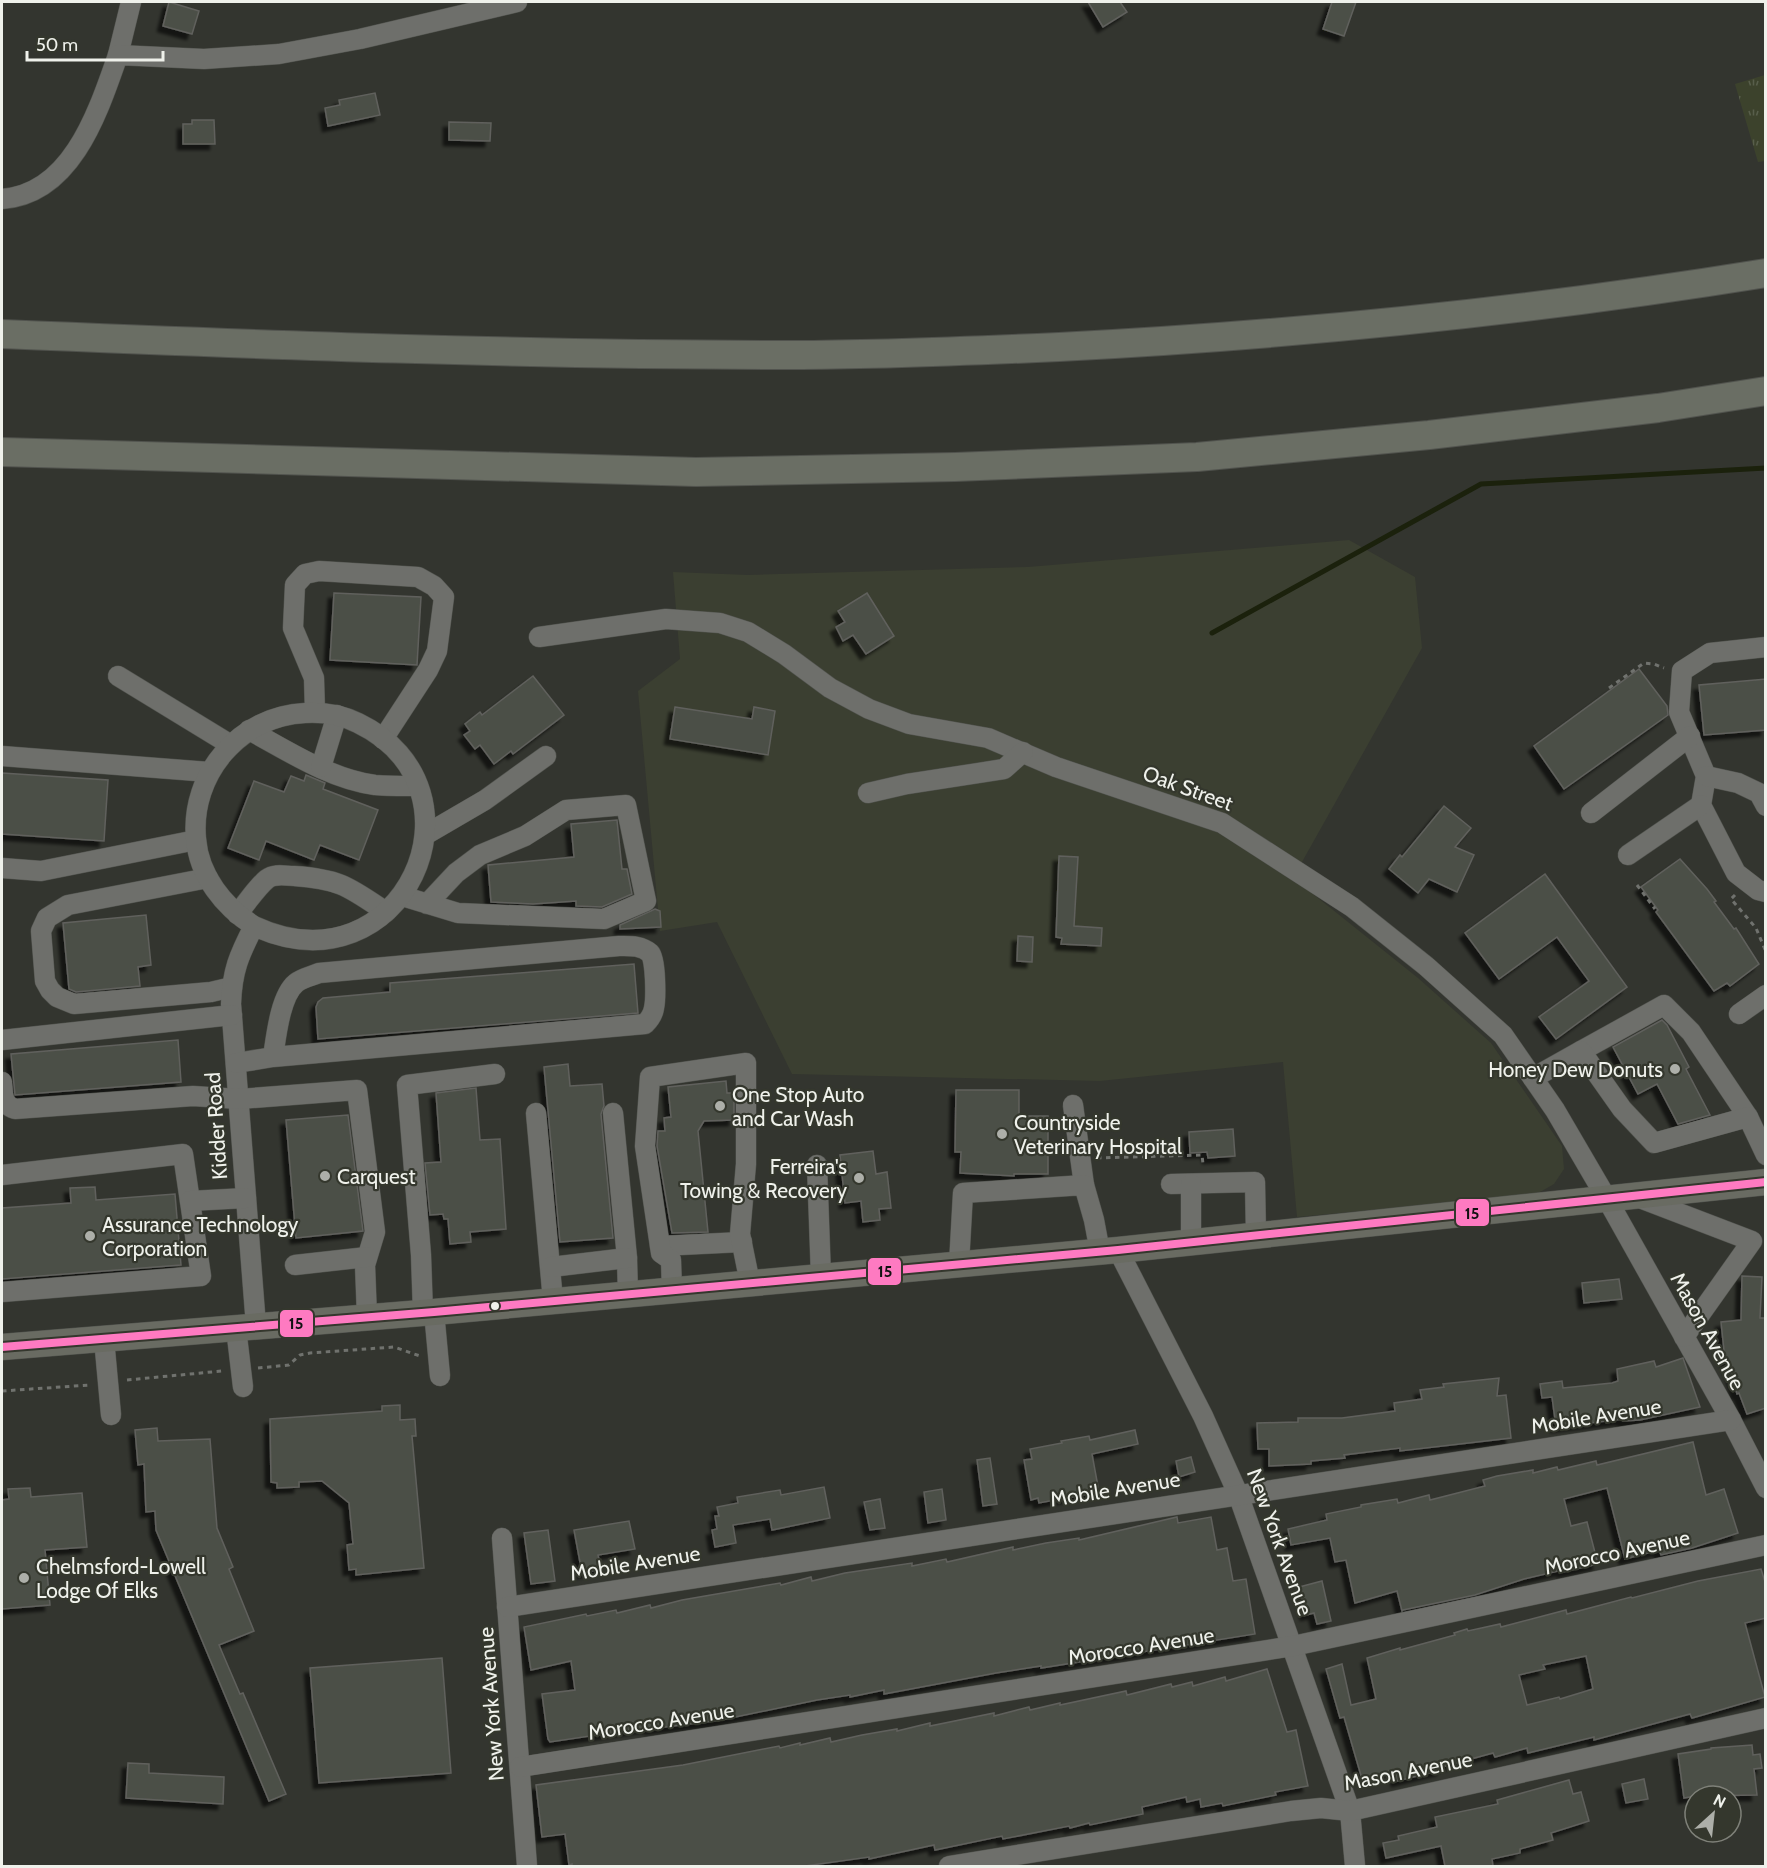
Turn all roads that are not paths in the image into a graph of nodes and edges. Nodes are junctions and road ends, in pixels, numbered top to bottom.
1 (131, 2) edge
2 (517, 2) edge
3 (118, 55) junction
4 (2, 200) edge
5 (1766, 273) edge
6 (2, 334) edge
7 (1766, 392) edge
8 (2, 452) edge
9 (539, 637) dead end
10 (1766, 647) edge
11 (118, 676) dead end
12 (315, 712) junction
13 (337, 715) junction
14 (249, 730) junction
15 (1690, 736) junction
16 (383, 739) junction
17 (231, 745) junction
18 (1023, 752) junction
19 (2, 756) edge
20 (546, 756) dead end
21 (321, 767) junction
22 (209, 772) junction
23 (1706, 776) junction
24 (417, 786) junction
25 (868, 793) dead end
26 (1701, 805) junction
27 (1766, 806) edge
28 (1591, 813) dead end
29 (424, 835) junction
30 (196, 840) junction
31 (1628, 855) dead end
32 (2, 868) edge
33 (208, 878) junction
34 (1766, 892) edge
35 (402, 896) junction
36 (427, 904) junction
37 (386, 912) junction
38 (237, 914) junction
39 (254, 926) junction
40 (232, 987) junction
41 (1766, 995) edge
42 (1739, 1014) dead end
43 (232, 1015) junction
44 (2, 1040) edge
45 (1581, 1051) junction
46 (273, 1057) junction
47 (236, 1063) junction
48 (495, 1074) dead end
49 (1533, 1078) junction
50 (2, 1082) edge
51 (239, 1099) junction
52 (1073, 1105) dead end
53 (536, 1113) dead end
54 (613, 1113) dead end
55 (1748, 1117) junction
56 (1766, 1155) edge
57 (817, 1165) dead end
58 (2, 1175) edge
59 (1766, 1182) edge
60 (1084, 1185) junction
61 (1634, 1196) junction
62 (246, 1198) junction
63 (1607, 1199) junction
64 (190, 1201) junction
65 (1256, 1236) junction
66 (742, 1242) junction
67 (1191, 1243) junction
68 (660, 1246) junction
69 (1759, 1246) edge
70 (1109, 1251) junction
71 (368, 1257) junction
72 (627, 1258) junction
73 (959, 1264) junction
74 (295, 1265) dead end
75 (551, 1267) junction
76 (821, 1277) junction
77 (750, 1283) junction
78 (672, 1291) junction
79 (2, 1292) edge
80 (628, 1295) junction
81 (553, 1301) junction
82 (429, 1312) junction
83 (367, 1317) junction
84 (246, 1327) junction
85 (1684, 1336) junction
86 (104, 1339) junction
87 (2, 1347) edge
88 (439, 1368) road end
89 (242, 1378) road end
90 (111, 1415) dead end
91 (1731, 1420) junction
92 (1766, 1488) edge
93 (1238, 1494) junction
94 (502, 1538) dead end
95 (1766, 1545) edge
96 (507, 1607) junction
97 (1293, 1646) junction
98 (1766, 1718) edge
99 (520, 1767) junction
100 (1350, 1811) junction
101 (527, 1866) edge
102 (949, 1866) edge
103 (1355, 1866) edge

1 - 3 street
2 - 3 street
3 - 4 street
5 - 6 highway
7 - 8 highway
9 - 18 street, Oak Street
10 - 15 street
11 - 17 street
12 - 13 street
12 - 14 street
12 - 16 street
13 - 16 street
13 - 21 street
14 - 17 street
14 - 21 street
15 - 23 street
15 - 28 street
16 - 24 street
17 - 22 street
18 - 25 street
18 - 49 street, Oak Street
19 - 22 street
20 - 29 street
21 - 24 street
22 - 30 street
23 - 26 street
23 - 27 street
24 - 29 street
26 - 31 street
26 - 34 street
29 - 35 street
30 - 32 street
30 - 33 street
33 - 38 street
33 - 40 street
35 - 36 street
35 - 37 street
36 - 36 street
37 - 38 street
37 - 39 street
38 - 39 street
39 - 40 street, Kidder Road
40 - 43 street, Kidder Road
41 - 42 street
43 - 44 street
43 - 47 street, Kidder Road
45 - 49 street
45 - 55 street
45 - 55 street
46 - 46 street
46 - 47 street
47 - 51 street, Kidder Road
48 - 82 street
49 - 63 street, Oak Street
50 - 51 street
51 - 62 street, Kidder Road
51 - 71 street
52 - 60 street, New York Avenue
53 - 75 street
54 - 72 street
55 - 56 street
57 - 76 street
58 - 64 street
59 - 61 main road
60 - 70 street, New York Avenue
60 - 73 street
61 - 63 main road
61 - 69 street
62 - 64 street
62 - 84 street, Kidder Road
63 - 65 main road
63 - 85 street, Mason Avenue
64 - 79 street
65 - 67 main road
65 - 67 street
66 - 68 street
66 - 68 street
66 - 77 street
67 - 70 main road
68 - 78 street
69 - 85 street
70 - 73 main road
70 - 93 street, New York Avenue
71 - 74 street
71 - 83 street
72 - 75 street
72 - 80 street
73 - 76 main road
75 - 81 street
76 - 77 main road
77 - 78 main road
78 - 80 main road
80 - 81 main road
81 - 82 main road
82 - 83 main road
82 - 88 street
83 - 84 main road
84 - 86 main road
84 - 89 street, Kidder Road
85 - 91 street, Mason Avenue
86 - 87 main road
86 - 90 street
91 - 92 street, Mason Avenue
91 - 93 street, Mobile Avenue
93 - 96 street, Mobile Avenue
93 - 97 street, New York Avenue
94 - 96 street, New York Avenue
95 - 97 street, Morocco Avenue
96 - 99 street, New York Avenue
97 - 99 street, Morocco Avenue
97 - 100 street, New York Avenue
98 - 100 street, Mason Avenue
99 - 101 street, New York Avenue
100 - 102 street, Mason Avenue
100 - 103 street, New York Avenue

